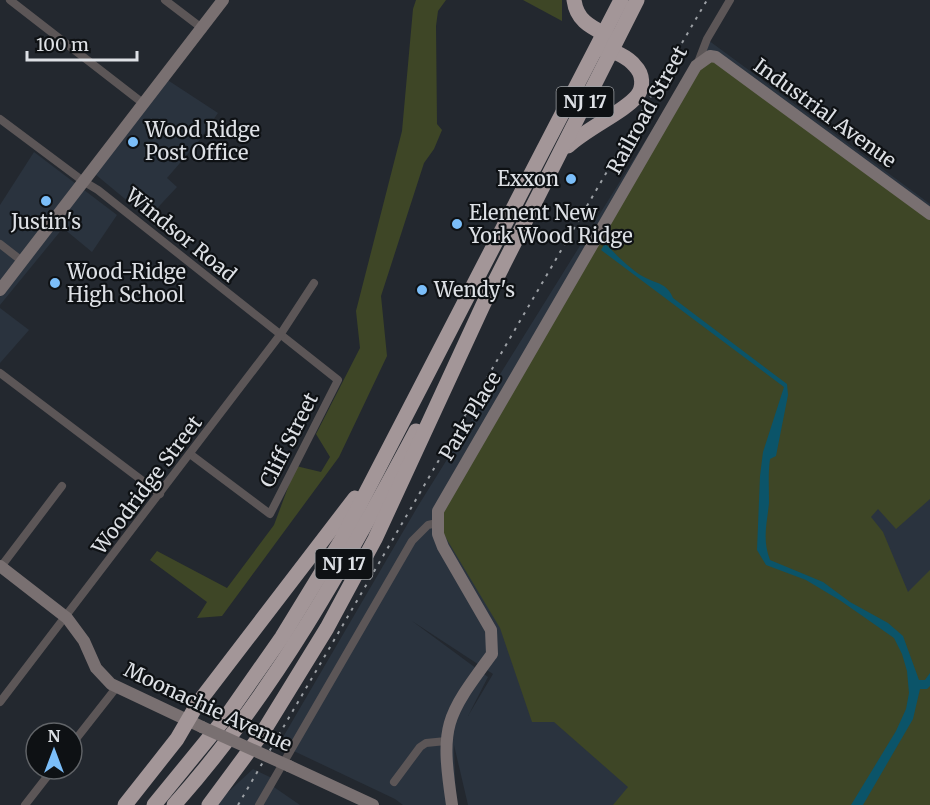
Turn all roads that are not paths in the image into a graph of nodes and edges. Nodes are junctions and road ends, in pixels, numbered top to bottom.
1 (10, 0) edge
2 (165, 0) edge
3 (223, 0) edge
4 (574, 0) edge
5 (621, 0) edge
6 (637, 0) edge
7 (730, 0) edge
8 (203, 29) junction
9 (607, 43) junction
10 (696, 66) junction
11 (144, 104) junction
12 (0, 119) edge
13 (559, 154) junction
14 (83, 181) junction
15 (930, 214) edge
16 (597, 239) joint
17 (0, 244) edge
18 (22, 261) junction
19 (314, 283) dead end
20 (0, 290) edge
21 (484, 303) junction
22 (280, 335) junction
23 (0, 373) edge
24 (338, 380) joint
25 (190, 454) junction
26 (62, 486) dead end
27 (367, 489) junction
28 (160, 494) junction
29 (437, 523) junction
30 (0, 567) edge
31 (67, 618) junction
32 (116, 688) junction
33 (0, 702) edge
34 (188, 720) junction
35 (84, 729) edge
36 (446, 741) junction
37 (252, 749) junction
38 (44, 781) edge
39 (394, 782) dead end
40 (25, 805) edge
41 (124, 805) edge
42 (154, 805) edge
43 (174, 805) edge
44 (209, 805) edge
45 (259, 805) edge
46 (373, 805) edge
47 (452, 805) edge

1 - 11 street
2 - 8 street
3 - 8 street
4 - 9 highway
5 - 9 highway, NJ 17
6 - 9 highway, NJ 17
7 - 10 street, Railroad Street
8 - 11 street
9 - 13 highway, NJ 17
9 - 13 highway
9 - 27 highway, NJ 17
10 - 15 street, Industrial Avenue
10 - 16 street, Railroad Street
11 - 14 street
12 - 14 street, Windsor Road
13 - 21 highway, NJ 17
14 - 18 street
14 - 22 street, Windsor Road
16 - 29 street, Park Place
17 - 18 street
18 - 20 street
19 - 22 street, Woodridge Street
21 - 37 highway
21 - 43 highway, NJ 17
22 - 24 street, Windsor Road
22 - 25 street, Woodridge Street
23 - 28 street
24 - 25 street, Cliff Street
25 - 28 street, Woodridge Street
26 - 30 street
27 - 34 highway
27 - 42 highway, NJ 17
28 - 31 street, Woodridge Street
29 - 36 street
29 - 45 street
30 - 31 street, Moonachie Avenue
31 - 32 street, Moonachie Avenue
31 - 33 street, Woodridge Street
32 - 34 street, Moonachie Avenue
32 - 35 street
34 - 37 street, Moonachie Avenue, bridge
34 - 41 highway
36 - 39 street
36 - 47 street
37 - 44 highway
37 - 46 street, Moonachie Avenue, bridge
38 - 40 street

